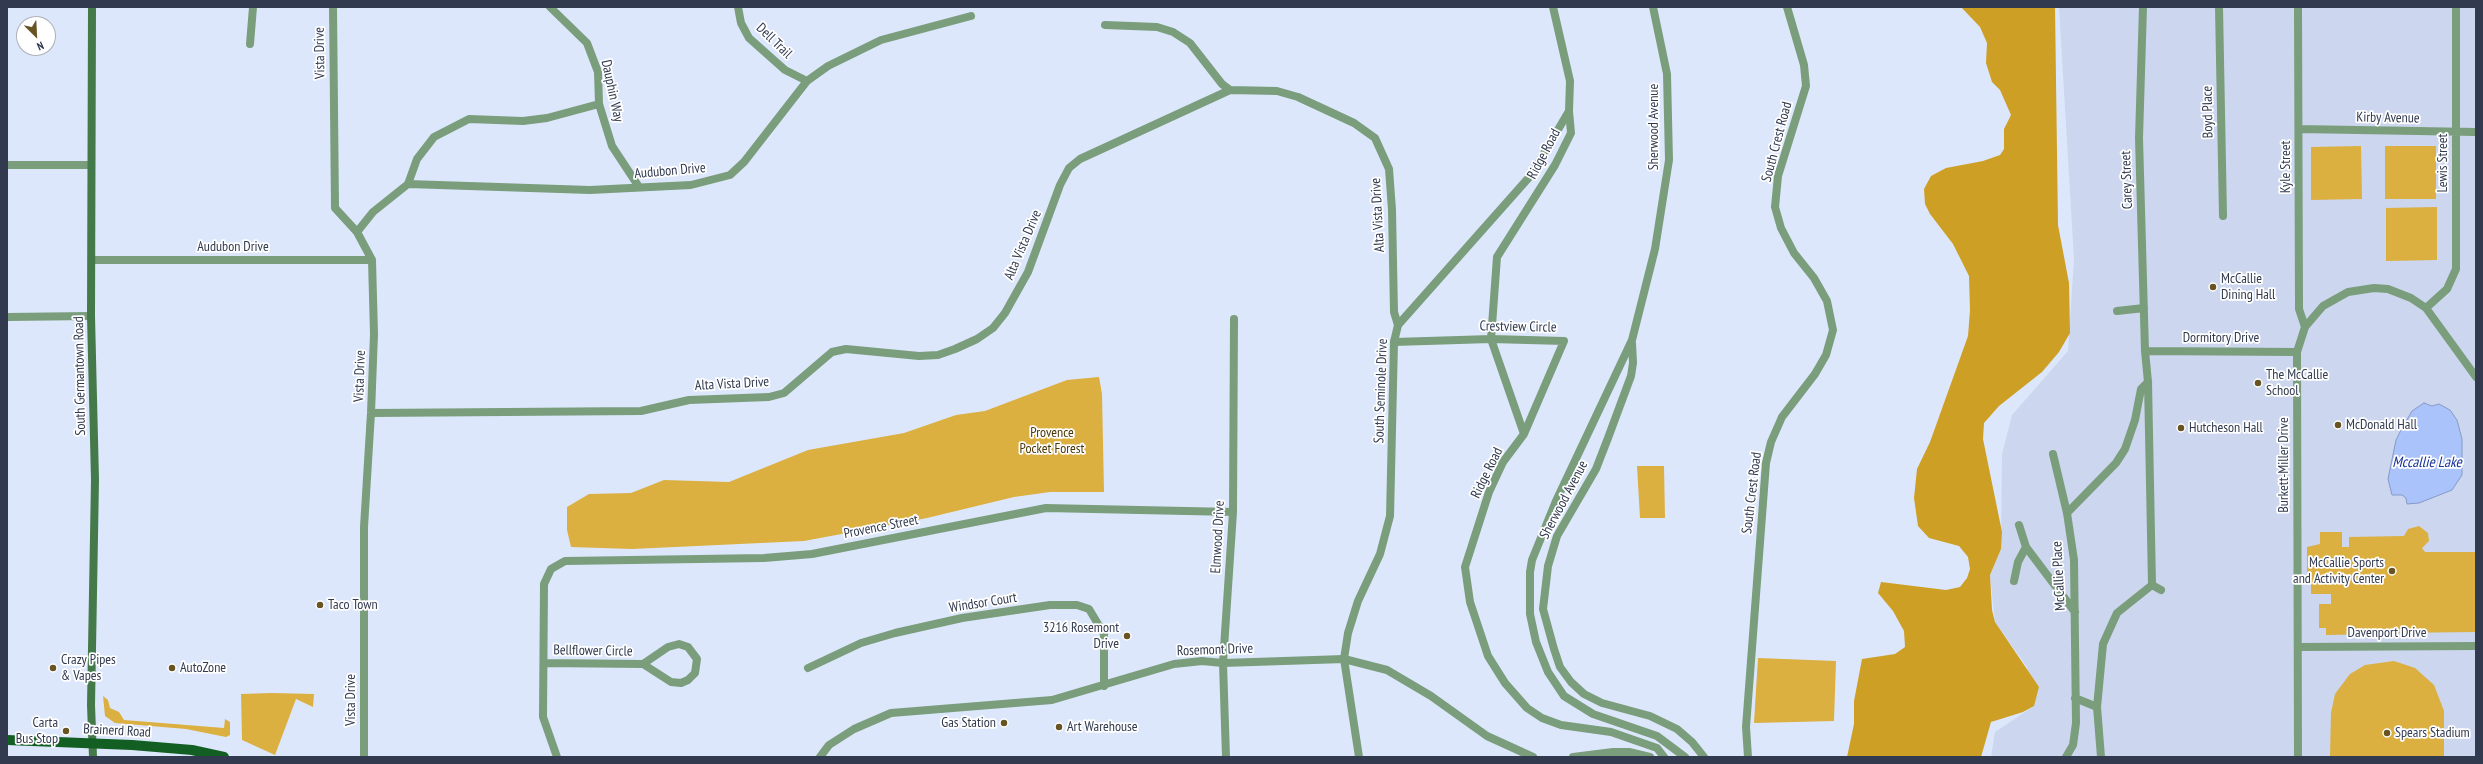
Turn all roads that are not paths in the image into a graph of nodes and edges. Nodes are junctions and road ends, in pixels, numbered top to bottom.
1 (92, 7) edge
2 (253, 7) edge
3 (333, 7) edge
4 (550, 7) edge
5 (738, 7) edge
6 (1553, 7) edge
7 (1653, 7) edge
8 (1787, 7) edge
9 (2143, 7) edge
10 (2219, 7) edge
11 (2298, 7) edge
12 (2456, 7) edge
13 (970, 16) dead end
14 (1105, 25) dead end
15 (250, 44) dead end
16 (807, 81) junction
17 (1230, 90) junction
18 (599, 104) junction
19 (1569, 111) junction
20 (2299, 129) junction
21 (2456, 132) junction
22 (2476, 132) edge
23 (7, 165) edge
24 (91, 165) junction
25 (408, 184) junction
26 (639, 187) junction
27 (2223, 216) dead end
28 (357, 232) junction
29 (93, 260) junction
30 (372, 260) junction
31 (2144, 308) junction
32 (2426, 308) junction
33 (2117, 311) dead end
34 (91, 316) junction
35 (7, 318) edge
36 (1234, 319) dead end
37 (1398, 325) junction
38 (2305, 327) junction
39 (1491, 339) junction
40 (1632, 340) junction
41 (1394, 342) junction
42 (2145, 351) junction
43 (2297, 352) junction
44 (2476, 377) edge
45 (2148, 382) junction
46 (372, 413) junction
47 (1524, 434) junction
48 (2053, 454) dead end
49 (1233, 512) junction
50 (2067, 513) junction
51 (2019, 525) dead end
52 (2026, 547) junction
53 (2014, 581) dead end
54 (544, 584) joint
55 (2152, 585) junction
56 (2161, 590) dead end
57 (2075, 612) junction
58 (2298, 646) junction
59 (2476, 646) edge
60 (1344, 659) junction
61 (544, 663) junction
62 (1223, 663) junction
63 (642, 664) junction
64 (808, 668) dead end
65 (1104, 686) junction
66 (2074, 698) junction
67 (2097, 707) junction
68 (7, 740) edge
69 (93, 744) junction
70 (93, 757) edge
71 (224, 757) edge
72 (364, 757) edge
73 (557, 757) edge
74 (820, 757) edge
75 (1226, 757) edge
76 (1360, 757) edge
77 (1534, 757) edge
78 (1573, 757) edge
79 (1650, 757) edge
80 (1664, 757) edge
81 (1685, 757) edge
82 (1704, 757) edge
83 (1748, 757) edge
84 (2066, 757) edge
85 (2101, 757) edge
86 (2298, 757) edge

1 - 24 main road, South Germantown Road
2 - 15 street
3 - 28 street, Vista Drive
4 - 18 street, Dauphin Way
5 - 16 street, Dell Trail
6 - 19 street, South Seminole Drive
7 - 40 street, Sherwood Avenue
8 - 83 street, South Crest Road
9 - 31 street, Carey Street
10 - 27 street, Boyd Place
11 - 20 street, Kyle Street
12 - 21 street, Lewis Street
13 - 16 street, Audubon Drive
14 - 17 street
16 - 26 street, Audubon Drive
17 - 37 street, Alta Vista Drive
17 - 46 street, Alta Vista Drive
18 - 25 street
18 - 26 street, Dauphin Way
19 - 37 street, South Seminole Drive
19 - 39 street, Ridge Road
20 - 21 street, Kirby Avenue
20 - 38 street, Kyle Street
21 - 22 street, Kirby Avenue
21 - 32 street, Lewis Street
23 - 24 street
24 - 29 main road, South Germantown Road
25 - 26 street, Audubon Drive
25 - 28 street
28 - 30 street, Vista Drive
29 - 30 street, Audubon Drive
29 - 34 main road, South Germantown Road
30 - 46 street, Vista Drive
31 - 33 street
31 - 42 street, Carey Street
32 - 38 street, Burkett-Miller Drive
32 - 44 street, Burkett-Miller Drive
34 - 35 street
34 - 69 main road, South Germantown Road
36 - 49 street, Elmwood Drive
37 - 41 street, South Seminole Drive
38 - 43 street, Burkett-Miller Drive
39 - 41 street, Crestview Circle
39 - 47 street, Ridge Road
39 - 47 street, Crestview Circle
40 - 81 street, Sherwood Avenue
40 - 82 street, Sherwood Avenue
41 - 60 street, South Seminole Drive
42 - 43 street, Dormitory Drive
42 - 45 street
43 - 58 street, Burkett-Miller Drive
45 - 50 street
45 - 55 street
46 - 72 street, Vista Drive
47 - 80 street, Ridge Road
48 - 50 street, McCallie Place
49 - 54 street, Provence Street
49 - 62 street, Elmwood Drive
50 - 57 street, McCallie Place
51 - 52 street
52 - 53 street
52 - 57 street
54 - 61 street, Bellflower Circle
55 - 56 street
55 - 67 street
57 - 66 street, McCallie Place
58 - 59 street, Davenport Drive
58 - 86 street, Burkett-Miller Drive
60 - 62 street, Rosemont Drive
60 - 76 street, South Seminole Drive
60 - 77 street, Rosemont Drive
61 - 63 street, Bellflower Circle
61 - 73 street, Bellflower Circle
62 - 65 street, Rosemont Drive
62 - 75 street, Elmwood Drive
63 - 63 street, Bellflower Circle
64 - 65 street, Windsor Court
65 - 74 street, Rosemont Drive
66 - 67 street
66 - 84 street, McCallie Place
67 - 85 street
68 - 69 main road, Brainerd Road
69 - 70 main road, South Germantown Road
69 - 71 main road, Brainerd Road
78 - 79 street

